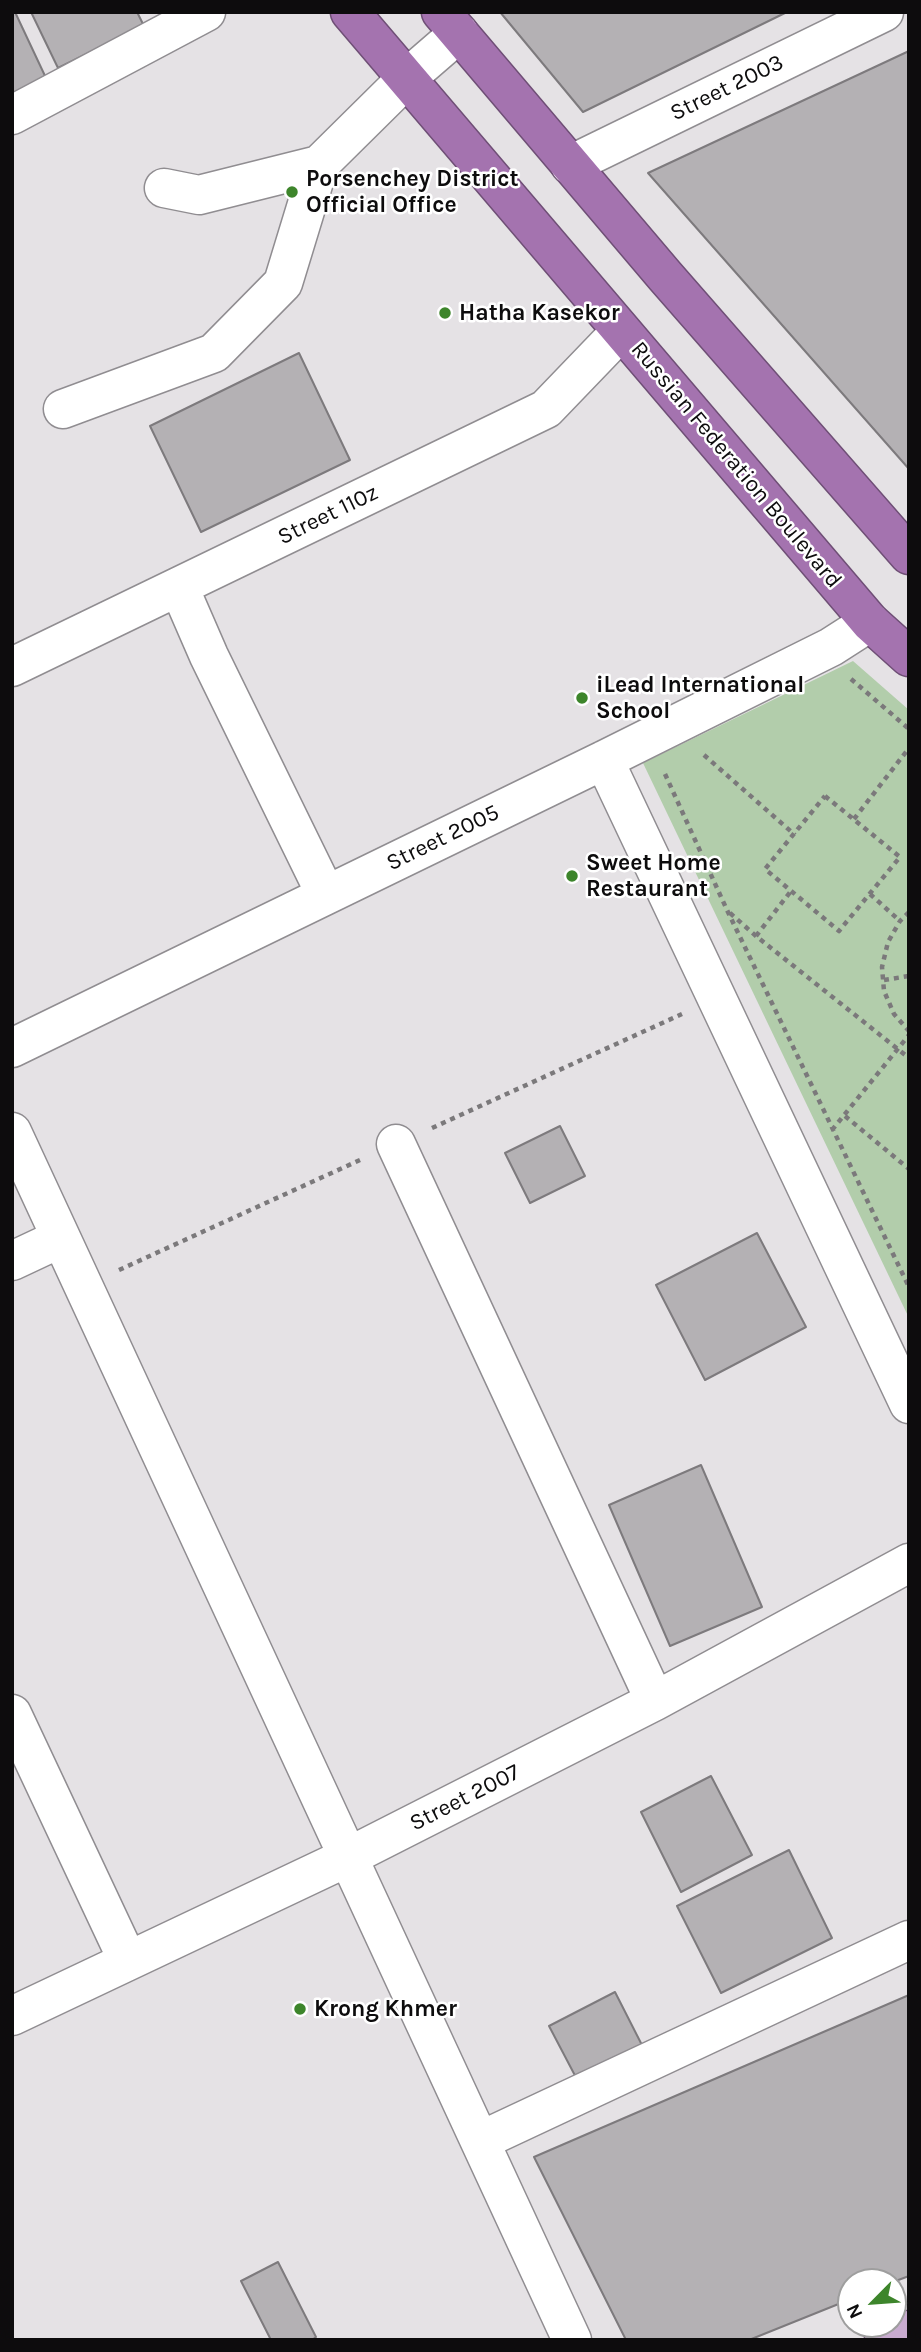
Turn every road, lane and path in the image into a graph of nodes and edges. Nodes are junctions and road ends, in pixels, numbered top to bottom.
1 (206, 12) edge
2 (350, 12) edge
3 (884, 12) edge
4 (450, 23) edge
5 (407, 78) junction
6 (12, 115) edge
7 (319, 165) junction
8 (570, 165) junction
9 (164, 188) dead end
10 (621, 331) junction
11 (62, 409) dead end
12 (909, 555) edge
13 (179, 587) junction
14 (870, 622) junction
15 (909, 657) edge
16 (12, 667) edge
17 (846, 675) dead end
18 (909, 729) edge
19 (696, 748) dead end
20 (909, 748) edge
21 (604, 760) junction
22 (661, 766) dead end
23 (854, 820) junction
24 (795, 835) junction
25 (790, 891) junction
26 (870, 894) junction
27 (326, 895) junction
28 (727, 910) junction
29 (909, 912) edge
30 (900, 920) junction
31 (756, 936) junction
32 (909, 976) edge
33 (884, 980) junction
34 (909, 1033) edge
35 (12, 1048) edge
36 (898, 1049) junction
37 (909, 1058) edge
38 (845, 1116) junction
39 (832, 1130) junction
40 (12, 1132) edge
41 (396, 1144) dead end
42 (909, 1169) edge
43 (61, 1238) junction
44 (12, 1261) edge
45 (909, 1287) edge
46 (909, 1404) edge
47 (909, 1563) edge
48 (654, 1701) junction
49 (12, 1714) edge
50 (348, 1857) junction
51 (909, 1940) edge
52 (128, 1961) junction
53 (12, 2016) edge
54 (480, 2141) junction
55 (909, 2330) edge
56 (572, 2340) edge
57 (884, 2340) edge

1 - 6 street
2 - 5 highway, Russian Federation Boulevard
3 - 8 street, Street 2003
4 - 5 street
4 - 8 highway
5 - 7 street
5 - 10 highway, Russian Federation Boulevard
7 - 9 street
7 - 11 street
8 - 12 highway
10 - 13 street, Street 110z
10 - 14 highway, Russian Federation Boulevard
13 - 16 street, Street 110z
13 - 27 street
14 - 15 highway, Russian Federation Boulevard
14 - 21 street, Street 2005
17 - 18 path
19 - 24 path
20 - 23 path
21 - 27 street, Street 2005
21 - 46 street
22 - 28 path
23 - 24 path
23 - 26 path
24 - 25 path
25 - 26 path
25 - 31 path
26 - 30 path
27 - 35 street, Street 2005
28 - 31 path
28 - 39 path
29 - 30 path
30 - 33 path
31 - 36 path
32 - 33 path
33 - 34 path
34 - 36 path
36 - 37 path
36 - 38 path
38 - 39 path
38 - 42 path
39 - 45 path
40 - 43 street
41 - 48 street
43 - 44 street
43 - 50 street
47 - 48 street, Street 2007
48 - 50 street, Street 2007
49 - 52 street
50 - 52 street, Street 2007
50 - 54 street
51 - 54 street
52 - 53 street, Street 2007
54 - 56 street
55 - 57 main road

